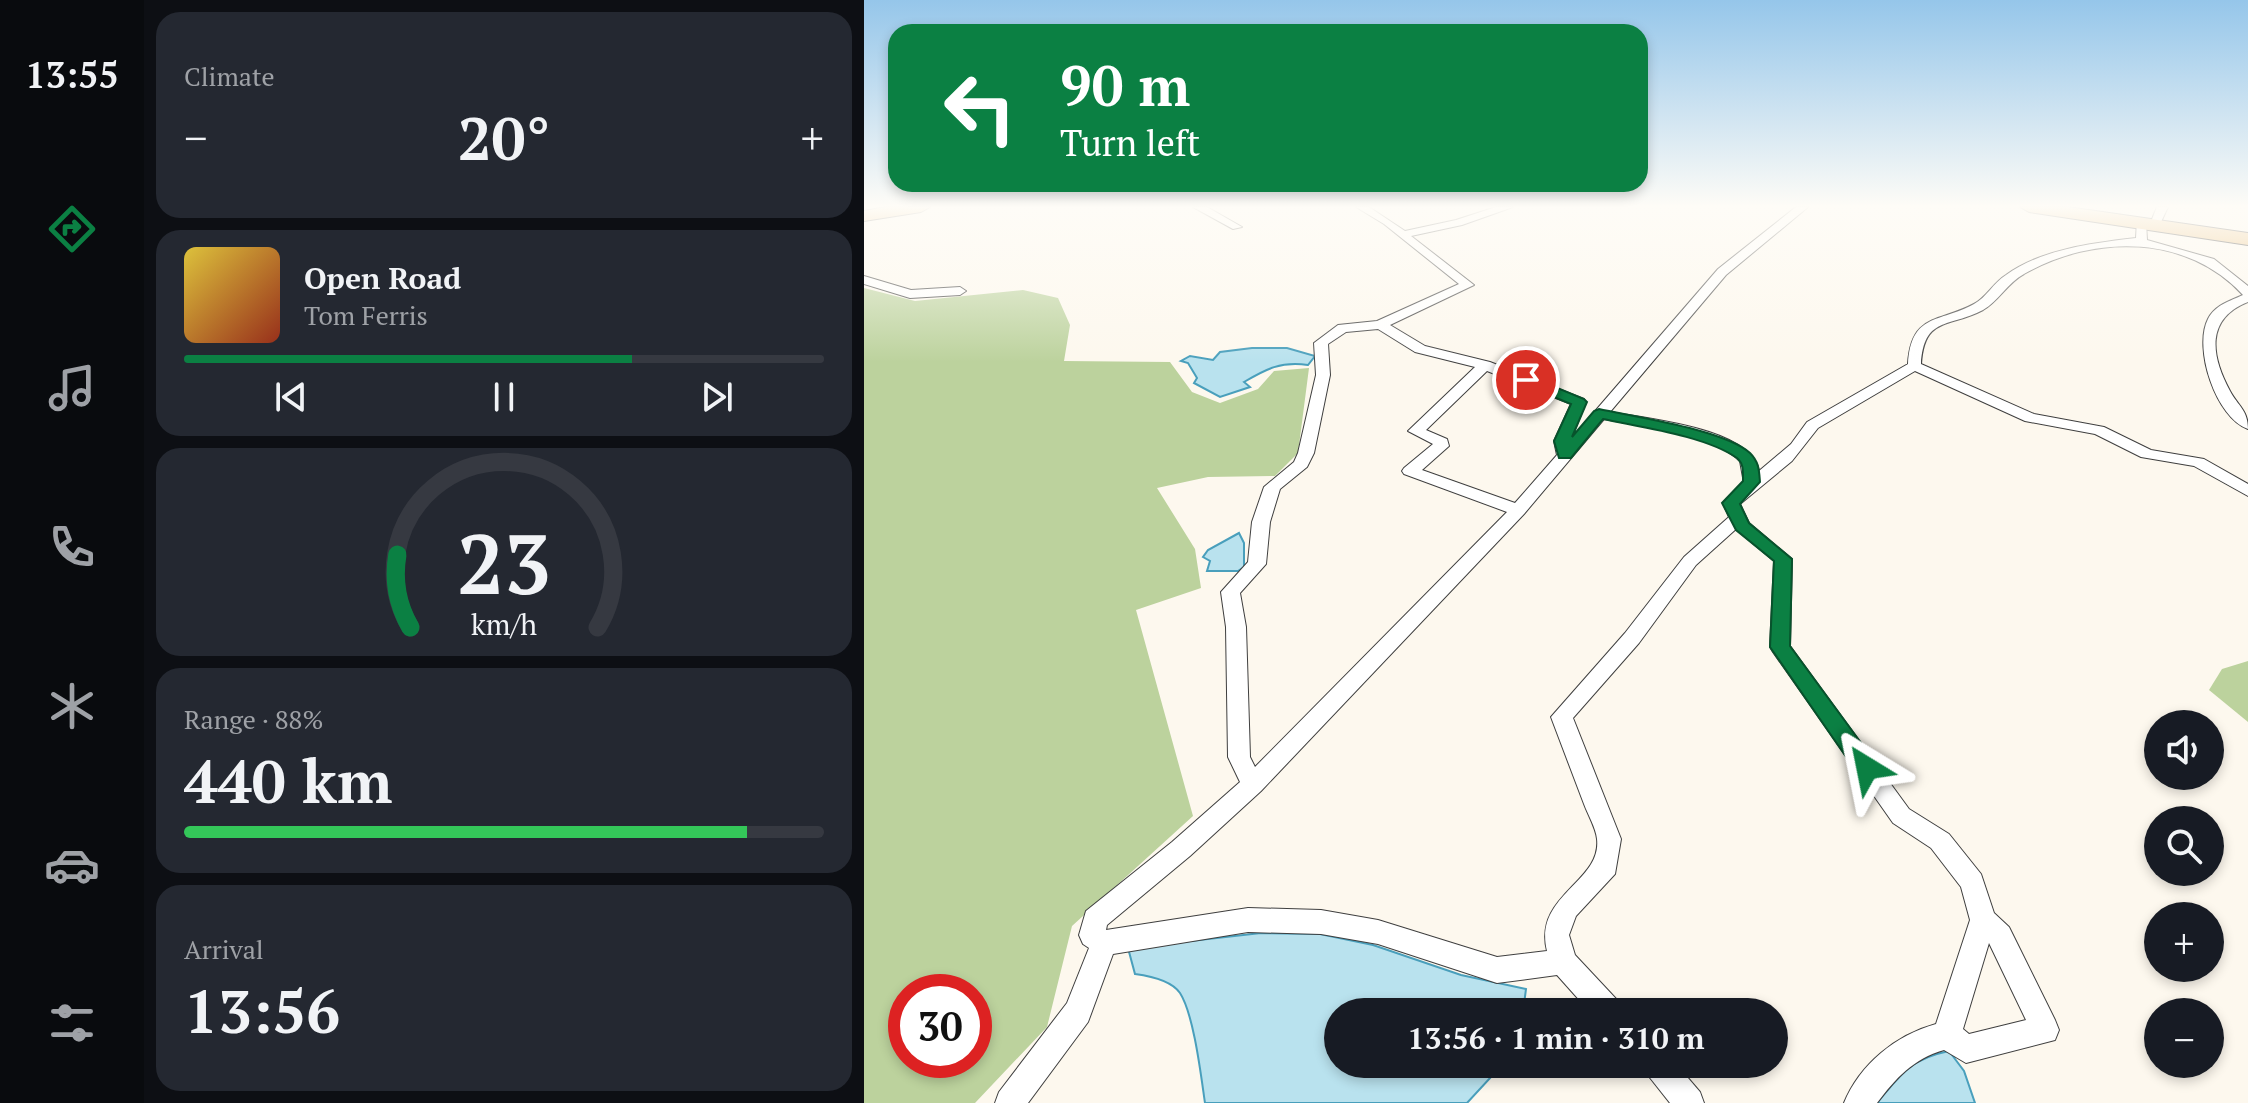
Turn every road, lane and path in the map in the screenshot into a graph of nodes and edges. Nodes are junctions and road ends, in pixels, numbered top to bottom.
1 (1431, 258) edge
2 (1739, 258) edge
3 (2050, 258) edge
4 (2209, 258) edge
5 (864, 280) edge
6 (960, 291) dead end
7 (2248, 295) edge
8 (1380, 325) junction
9 (1485, 365) junction
10 (1914, 366) junction
11 (1599, 414) junction
12 (2248, 424) edge
13 (1565, 455) junction
14 (1751, 482) junction
15 (2248, 491) edge
16 (1518, 510) junction
17 (1738, 518) junction
18 (1253, 784) junction
19 (1983, 920) junction
20 (1104, 943) junction
21 (1563, 962) junction
22 (1596, 998) edge
23 (1947, 1035) junction
24 (1668, 1078) edge
25 (1010, 1103) edge
26 (1689, 1103) edge
27 (1859, 1103) edge

1 - 8 street
2 - 11 street
3 - 10 street
4 - 7 street
5 - 6 street
7 - 12 street
8 - 9 street
8 - 18 street
9 - 13 street
9 - 16 street
10 - 14 street
10 - 15 street
11 - 13 street
11 - 14 street
13 - 16 street
14 - 17 street
16 - 18 street
17 - 19 street
17 - 21 street
18 - 20 street
19 - 23 street
19 - 23 street
20 - 21 street
20 - 25 street
21 - 22 street
23 - 27 street
24 - 26 street

